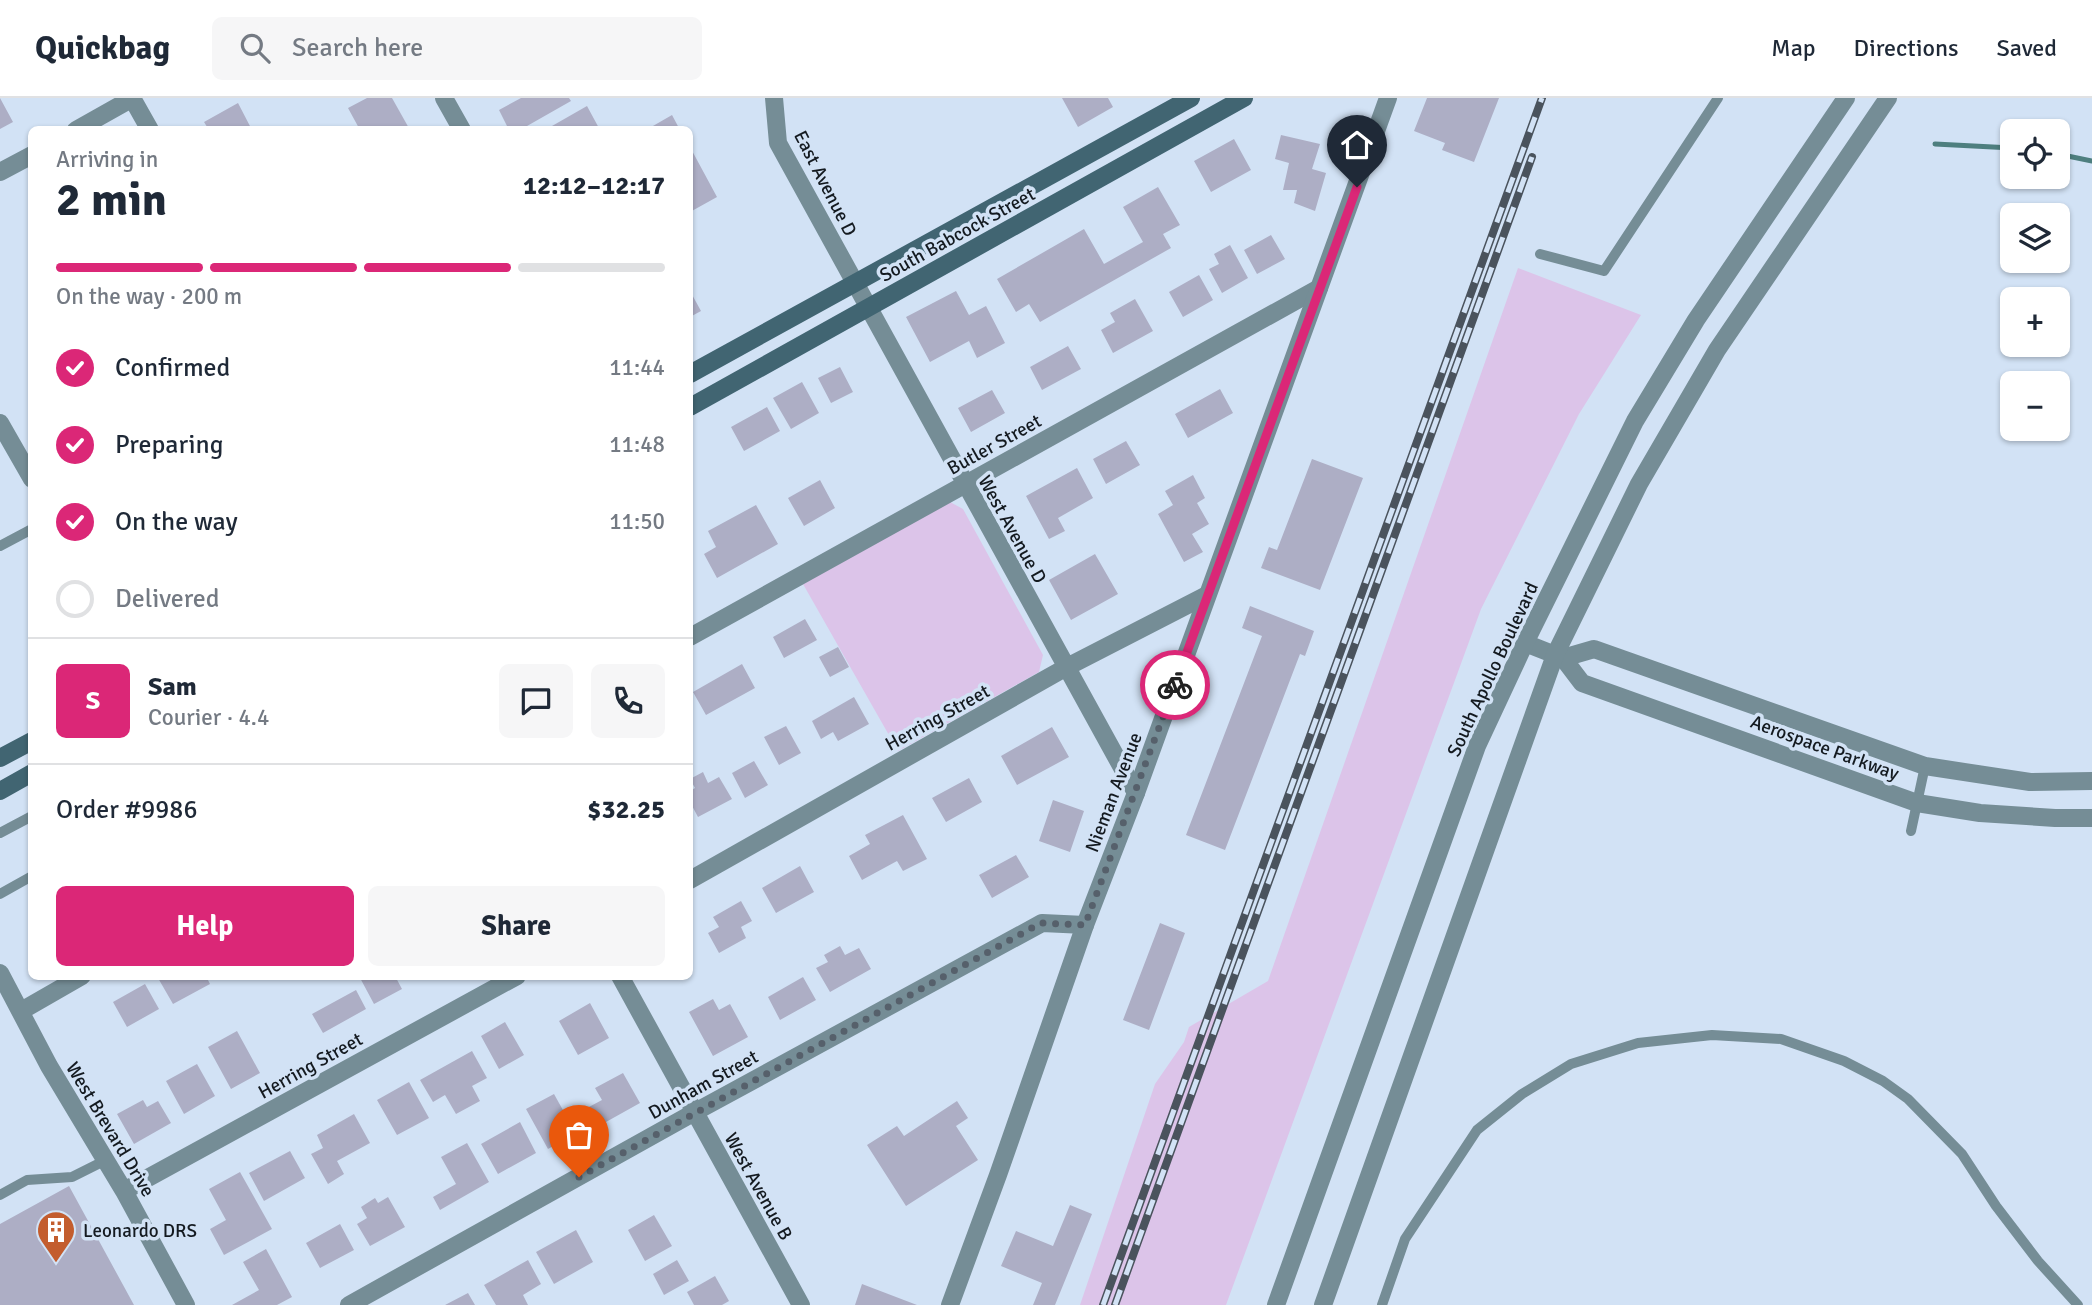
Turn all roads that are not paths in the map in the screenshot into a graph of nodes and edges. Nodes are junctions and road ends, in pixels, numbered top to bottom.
1 (132, 98) edge
2 (444, 98) edge
3 (774, 98) edge
4 (1191, 98) edge
5 (1244, 98) edge
6 (1388, 98) edge
7 (1718, 98) edge
8 (1846, 98) edge
9 (1888, 98) edge
10 (83, 126) edge
11 (148, 126) edge
12 (460, 126) edge
13 (28, 157) edge
14 (0, 172) edge
15 (1540, 254) dead end
16 (856, 283) junction
17 (1319, 288) junction
18 (869, 307) junction
19 (693, 372) edge
20 (693, 405) edge
21 (0, 423) edge
22 (28, 472) edge
23 (964, 484) junction
24 (28, 530) edge
25 (0, 546) edge
26 (1207, 595) junction
27 (693, 635) edge
28 (1525, 643) junction
29 (1559, 657) junction
30 (1065, 668) junction
31 (28, 743) edge
32 (0, 758) edge
33 (1925, 766) junction
34 (28, 775) edge
35 (2092, 781) edge
36 (0, 791) edge
37 (1136, 793) junction
38 (1917, 803) junction
39 (28, 818) edge
40 (2092, 818) edge
41 (1911, 831) dead end
42 (0, 833) edge
43 (28, 878) edge
44 (693, 878) edge
45 (2, 889) edge
46 (1085, 925) junction
47 (0, 974) edge
48 (75, 980) edge
49 (510, 980) edge
50 (622, 980) edge
51 (21, 1011) junction
52 (695, 1112) junction
53 (106, 1160) junction
54 (124, 1191) junction
55 (0, 1195) edge
56 (795, 1303) edge
57 (186, 1305) edge
58 (349, 1305) edge
59 (950, 1305) edge
60 (1276, 1305) edge
61 (1323, 1305) edge
62 (1382, 1305) edge
63 (2078, 1305) edge

1 - 10 street
1 - 11 street
2 - 12 street
3 - 16 street, East Avenue D
4 - 16 main road, South Babcock Street
5 - 18 main road, South Babcock Street
6 - 17 street, Nieman Avenue
7 - 15 lane
8 - 28 street, South Apollo Boulevard
9 - 29 street
13 - 14 street
16 - 18 street, West Avenue D
16 - 19 main road, South Babcock Street
17 - 23 street, Butler Street
17 - 26 street, Nieman Avenue
18 - 20 main road, South Babcock Street
18 - 23 street, West Avenue D
21 - 22 street
23 - 27 street, Butler Street
23 - 30 street, West Avenue D
24 - 25 lane
26 - 30 street, Herring Street
26 - 37 street, Nieman Avenue
28 - 29 street, Aerospace Parkway
28 - 60 street, South Apollo Boulevard
29 - 33 street, Aerospace Parkway
29 - 38 street, Aerospace Parkway
29 - 61 street
30 - 37 street, West Avenue D
30 - 44 street, Herring Street
31 - 32 main road
33 - 35 street, Aerospace Parkway
33 - 38 lane
34 - 36 main road
37 - 46 street, Nieman Avenue
38 - 40 street, Aerospace Parkway
38 - 41 lane
39 - 42 lane
43 - 45 lane
46 - 52 street, Dunham Street
46 - 59 street, Nieman Avenue
47 - 51 street, West Brevard Drive
48 - 51 street
49 - 54 street, Herring Street
50 - 52 street, West Avenue B
51 - 53 street, West Brevard Drive
52 - 56 street, West Avenue B
52 - 58 street, Dunham Street
53 - 54 street, West Brevard Drive
53 - 55 lane
54 - 57 street, West Brevard Drive
62 - 63 lane

